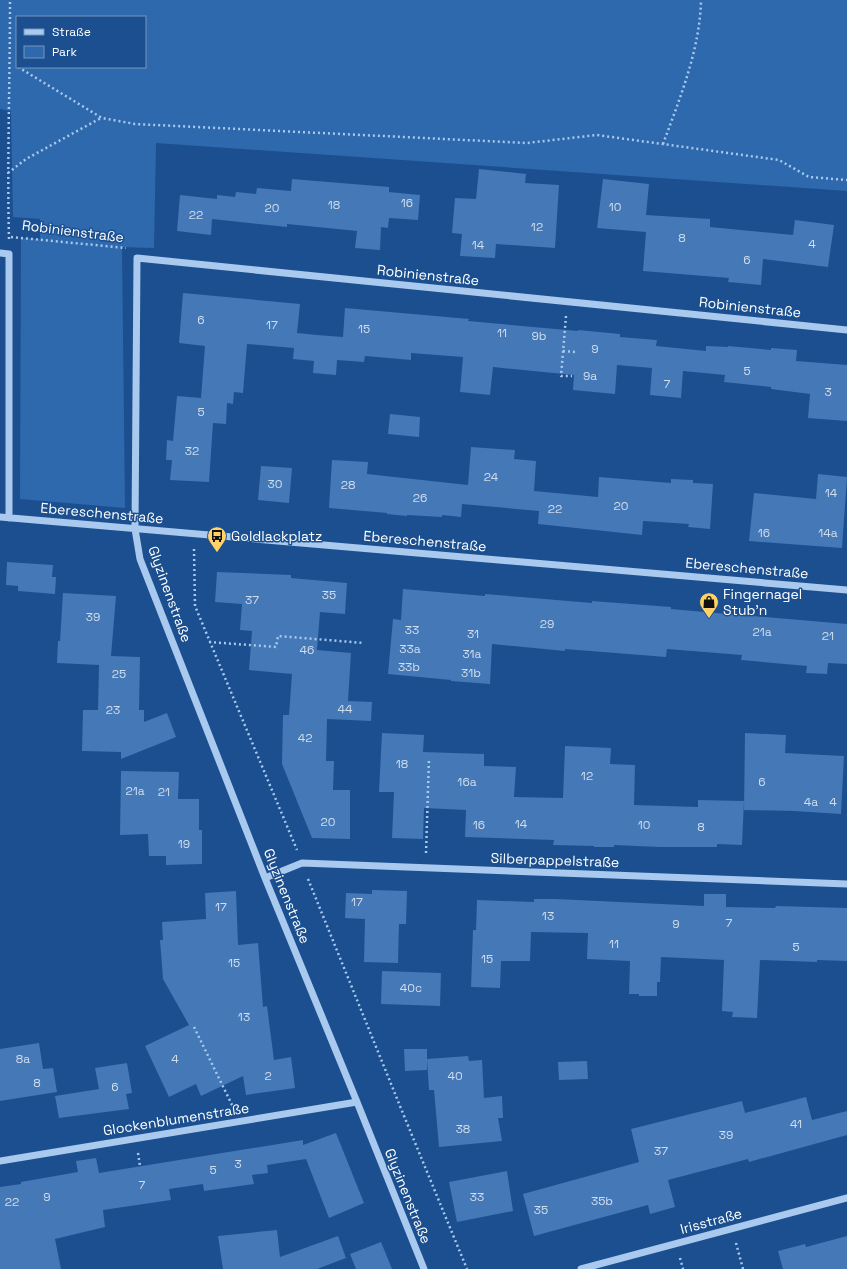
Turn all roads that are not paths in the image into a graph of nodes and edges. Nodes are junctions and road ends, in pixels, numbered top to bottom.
1 (0, 253) edge
2 (847, 330) edge
3 (0, 517) edge
4 (9, 518) junction
5 (135, 529) junction
6 (847, 590) edge
7 (265, 878) junction
8 (847, 884) edge
9 (357, 1102) junction
10 (0, 1161) edge
11 (847, 1198) edge
12 (424, 1269) edge
13 (581, 1269) edge

1 - 4 street
2 - 5 street, Robinienstraße
3 - 4 street, Ebereschenstraße
4 - 5 street, Ebereschenstraße
5 - 6 street, Ebereschenstraße
5 - 7 street, Glyzinenstraße
7 - 8 street, Silberpappelstraße
7 - 9 street, Glyzinenstraße
9 - 10 street, Glockenblumenstraße
9 - 12 street, Glyzinenstraße
11 - 13 street, Irisstraße

